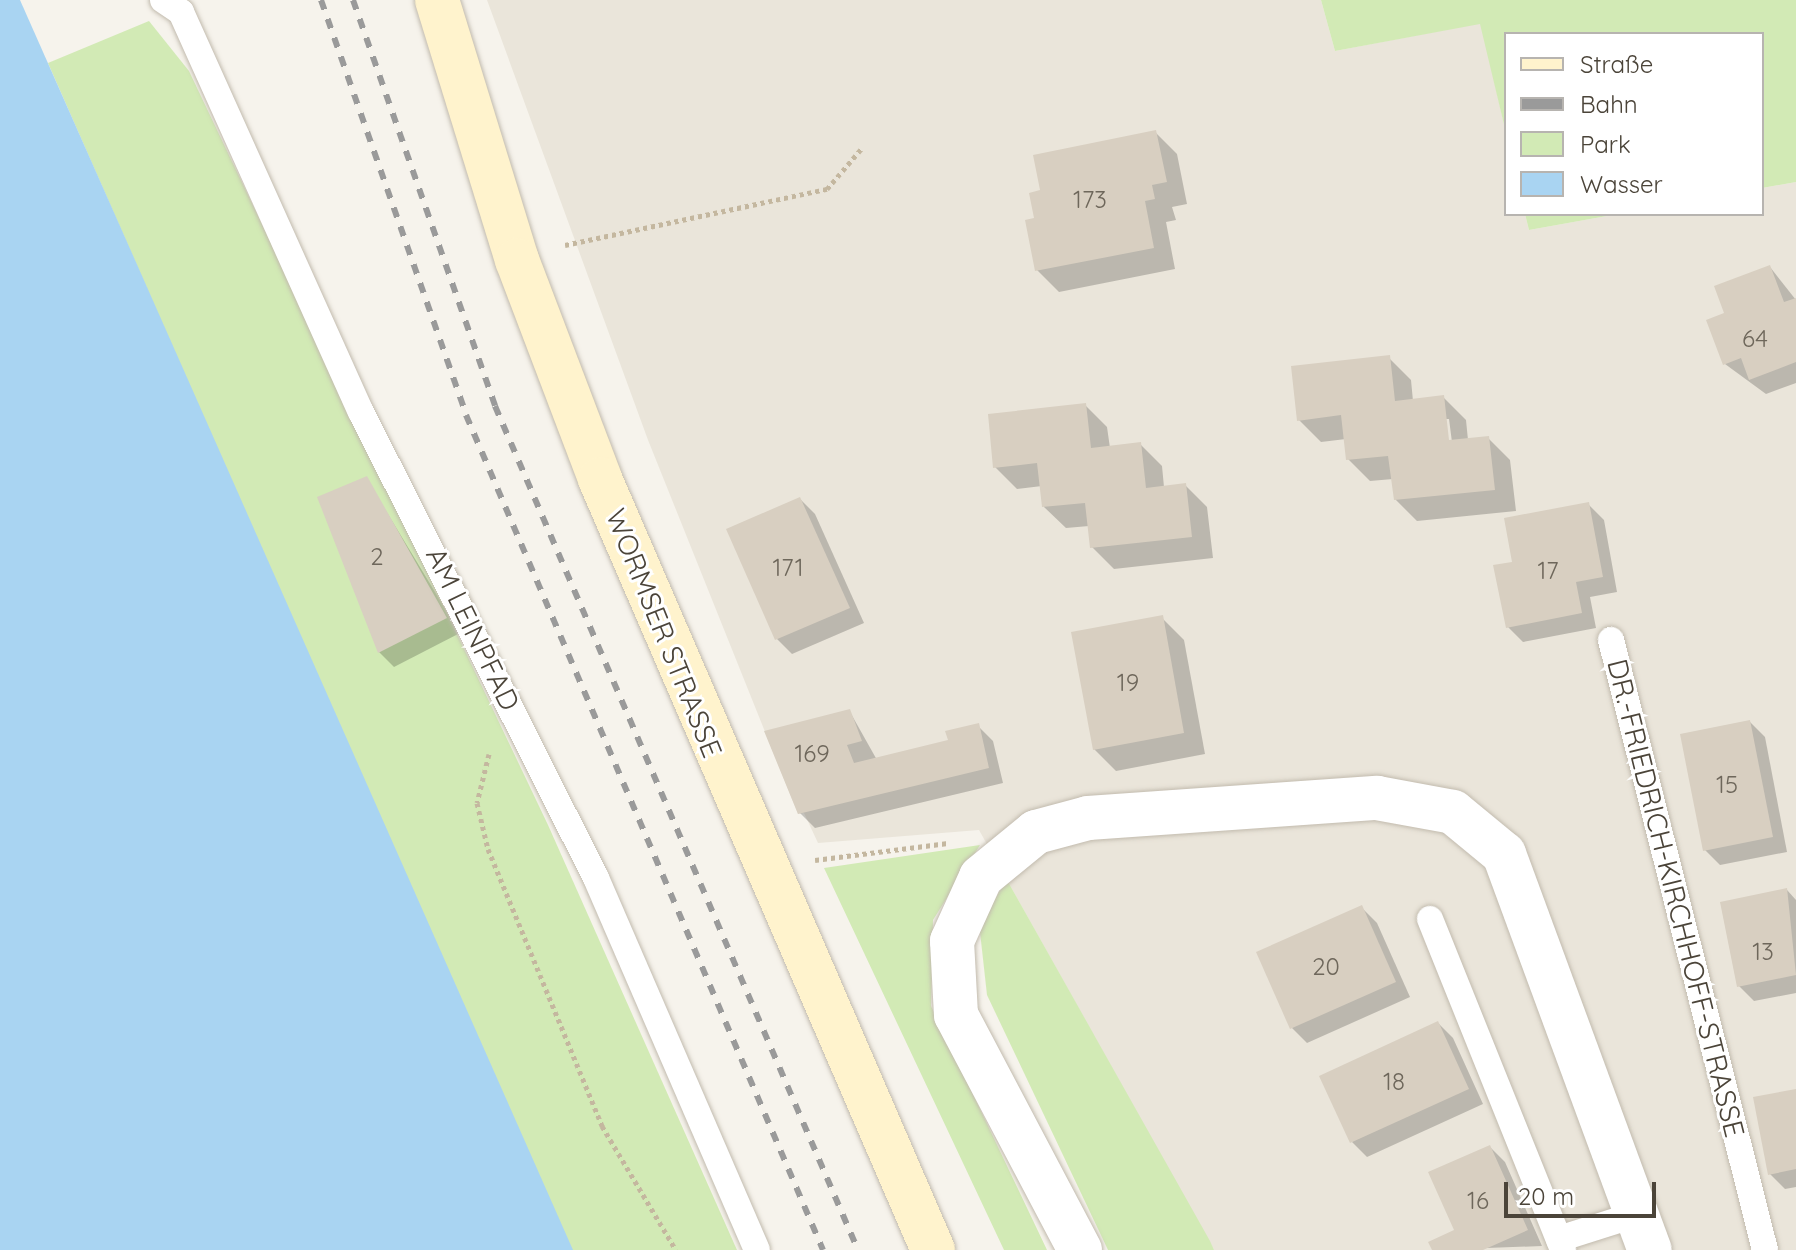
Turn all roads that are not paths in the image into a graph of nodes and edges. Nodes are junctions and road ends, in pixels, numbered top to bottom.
1 (437, 0) edge
2 (172, 6) edge
3 (1611, 640) dead end
4 (1430, 919) dead end
5 (1644, 1232) edge
6 (1561, 1244) edge
7 (757, 1250) edge
8 (933, 1250) edge
9 (1080, 1250) edge
10 (1765, 1250) edge

1 - 8 main road, WORMSER STRASSE
2 - 7 lane, AM LEINPFAD
3 - 10 lane, DR.-FRIEDRICH-KIRCHHOFF-STRASSE
4 - 6 lane
5 - 6 lane
5 - 9 street

